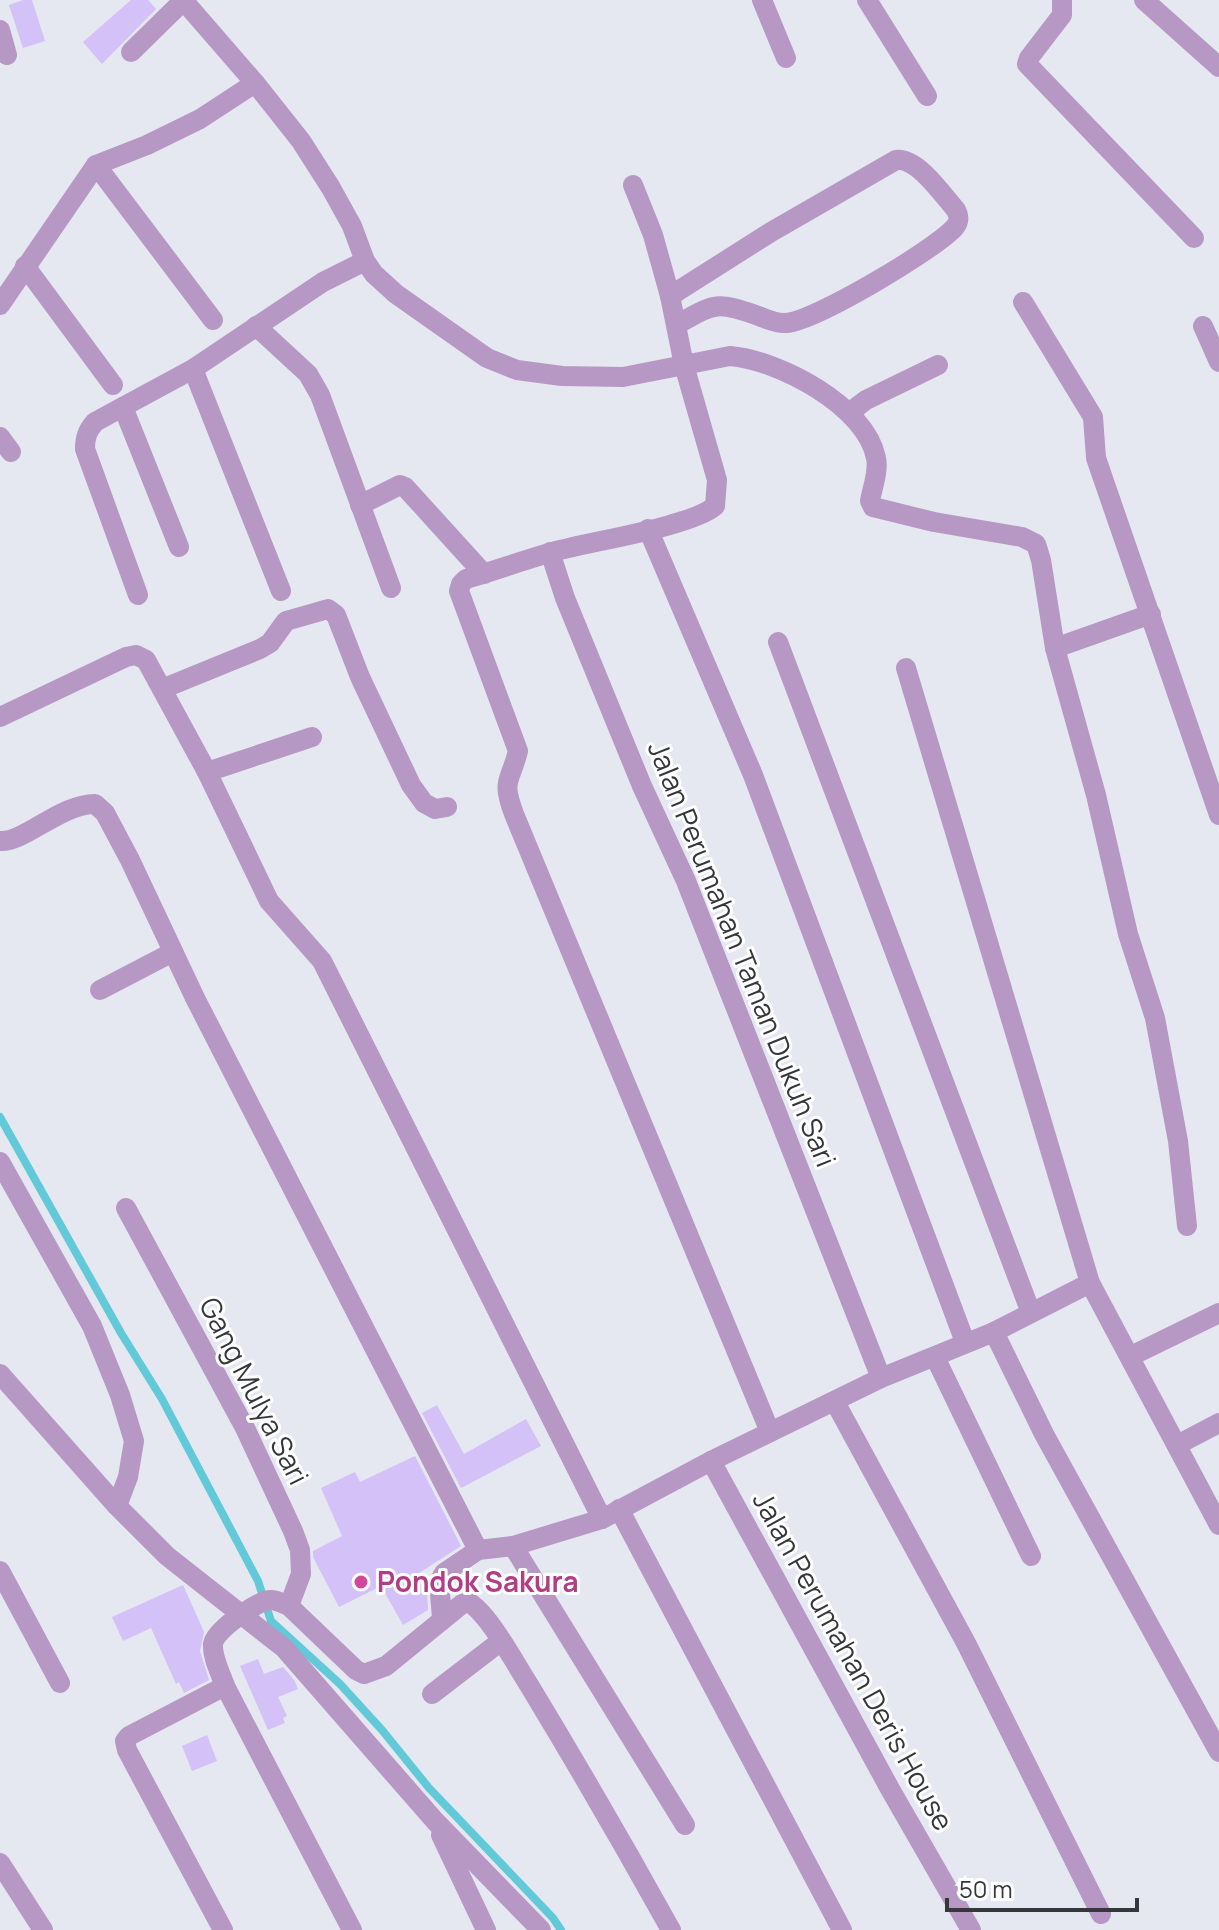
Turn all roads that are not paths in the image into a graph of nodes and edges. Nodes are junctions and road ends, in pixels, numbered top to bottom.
1 (183, 0) edge
2 (762, 0) edge
3 (867, 0) edge
4 (1062, 0) edge
5 (1144, 0) edge
6 (0, 30) edge
7 (131, 52) dead end
8 (7, 55) dead end
9 (786, 58) dead end
10 (1219, 67) edge
11 (255, 83) junction
12 (927, 96) dead end
13 (96, 165) junction
14 (633, 185) dead end
15 (1194, 238) dead end
16 (365, 261) junction
17 (25, 266) junction
18 (670, 296) junction
19 (1023, 302) dead end
20 (0, 305) edge
21 (213, 320) dead end
22 (676, 325) junction
23 (256, 326) junction
24 (1203, 326) dead end
25 (1219, 362) edge
26 (684, 365) junction
27 (938, 365) dead end
28 (193, 369) junction
29 (113, 385) dead end
30 (123, 407) junction
31 (850, 412) junction
32 (360, 505) junction
33 (648, 529) junction
34 (179, 547) dead end
35 (550, 552) junction
36 (484, 574) junction
37 (391, 588) dead end
38 (281, 591) dead end
39 (138, 595) dead end
40 (1151, 614) junction
41 (778, 642) dead end
42 (1055, 648) junction
43 (906, 668) dead end
44 (162, 689) junction
45 (0, 717) edge
46 (312, 737) dead end
47 (207, 772) junction
48 (447, 807) dead end
49 (1219, 815) edge
50 (0, 841) edge
51 (173, 952) junction
52 (100, 990) dead end
53 (0, 1162) edge
54 (126, 1208) dead end
55 (1187, 1226) dead end
56 (1090, 1283) junction
57 (1031, 1313) junction
58 (1219, 1313) edge
59 (994, 1332) junction
60 (965, 1342) junction
61 (1131, 1356) junction
62 (935, 1357) junction
63 (0, 1374) edge
64 (881, 1378) junction
65 (835, 1402) junction
66 (1219, 1423) edge
67 (770, 1432) junction
68 (1177, 1445) junction
69 (711, 1461) junction
70 (117, 1506) junction
71 (610, 1514) junction
72 (1219, 1525) edge
73 (513, 1546) junction
74 (478, 1550) junction
75 (1031, 1556) dead end
76 (0, 1571) edge
77 (289, 1606) junction
78 (245, 1614) junction
79 (442, 1618) junction
80 (501, 1641) junction
81 (60, 1683) dead end
82 (225, 1686) junction
83 (432, 1694) dead end
84 (1219, 1752) edge
85 (435, 1821) junction
86 (685, 1825) dead end
87 (0, 1863) edge
88 (1101, 1914) dead end
89 (43, 1930) edge
90 (223, 1930) edge
91 (352, 1930) edge
92 (486, 1930) edge
93 (541, 1930) edge
94 (671, 1930) edge
95 (842, 1930) edge
96 (971, 1930) edge

1 - 7 street
1 - 11 street
2 - 9 street
3 - 12 street
4 - 15 street
5 - 10 street
6 - 8 street
11 - 13 street
11 - 16 street
13 - 17 street
13 - 21 street
14 - 18 street
16 - 23 street
16 - 26 street
17 - 20 street
17 - 29 street
18 - 22 street
18 - 22 street
19 - 40 street
22 - 26 street
23 - 28 street
23 - 32 street
24 - 25 street
26 - 31 street
26 - 33 street
27 - 31 street
28 - 30 street
28 - 38 street
30 - 34 street
30 - 39 street
31 - 42 street
32 - 36 street
32 - 37 street
33 - 35 street
33 - 60 street
35 - 36 street
35 - 64 street, Jalan Perumahan Taman Dukuh Sari
36 - 67 street
40 - 42 street
40 - 49 street
41 - 57 street
42 - 55 street
43 - 56 street
44 - 45 street
44 - 47 street
44 - 48 street
46 - 47 street
47 - 71 street
50 - 51 street
51 - 52 street
51 - 74 street
53 - 70 street
54 - 77 street, Gang Mulya Sari
56 - 57 street
56 - 61 street
57 - 59 street
58 - 61 street
59 - 60 street
59 - 84 street
60 - 62 street
61 - 68 street
62 - 64 street
62 - 75 street
63 - 70 street
64 - 65 street
65 - 67 street
65 - 88 street
66 - 68 street
67 - 69 street
68 - 72 street
69 - 71 street
69 - 96 street, Jalan Perumahan Deris House
70 - 78 street
71 - 73 street
71 - 95 street
73 - 74 street
73 - 86 street
74 - 79 street
76 - 81 street
77 - 78 street
77 - 79 street
78 - 82 street
78 - 85 street
79 - 80 street
80 - 83 street
80 - 94 street
82 - 90 street
82 - 91 street
85 - 92 street
85 - 93 street
87 - 89 street

